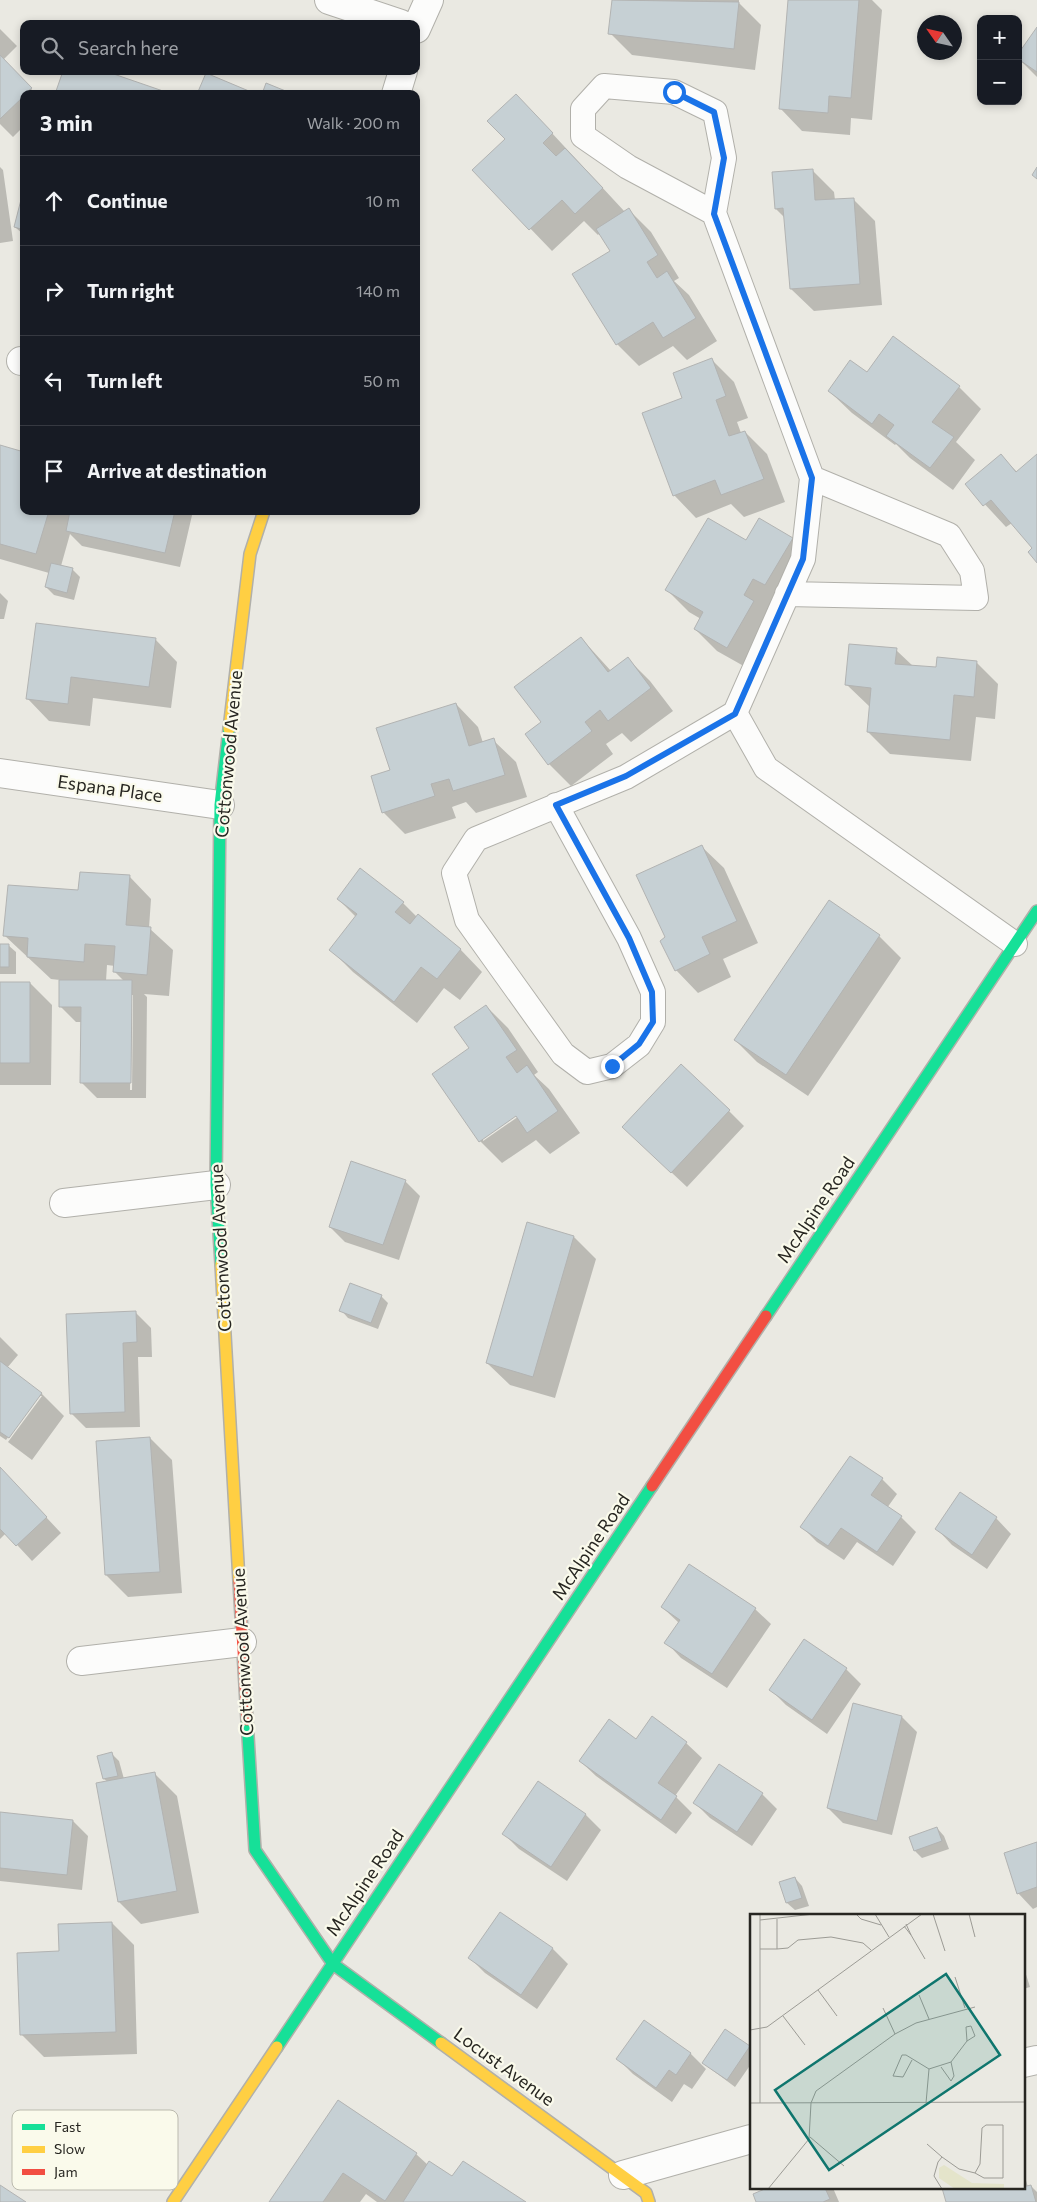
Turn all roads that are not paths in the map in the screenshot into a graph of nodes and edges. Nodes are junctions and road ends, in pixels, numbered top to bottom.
1 (329, 0) edge
2 (429, 0) edge
3 (389, 20) edge
4 (420, 20) edge
5 (402, 75) edge
6 (397, 90) edge
7 (714, 214) junction
8 (812, 478) junction
9 (263, 515) edge
10 (787, 594) junction
11 (735, 714) junction
12 (0, 773) edge
13 (220, 805) junction
14 (556, 805) junction
15 (1037, 911) edge
16 (1015, 944) junction
17 (216, 1185) junction
18 (64, 1203) dead end
19 (242, 1642) junction
20 (82, 1661) dead end
21 (333, 1964) junction
22 (1037, 2060) edge
23 (1024, 2063) edge
24 (750, 2139) edge
25 (623, 2175) junction
26 (173, 2202) edge
27 (649, 2202) edge

1 - 3 street
2 - 4 street
5 - 6 street
7 - 7 lane
7 - 8 lane
8 - 10 lane
8 - 10 lane
9 - 13 street, Cottonwood Avenue
10 - 11 lane
11 - 14 lane
11 - 16 lane
12 - 13 street, Espana Place
13 - 17 street, Cottonwood Avenue
14 - 14 lane
15 - 16 street, McAlpine Road
16 - 21 street, McAlpine Road
17 - 18 street
17 - 19 street, Cottonwood Avenue
19 - 20 street
19 - 21 street, Cottonwood Avenue
21 - 25 street, Locust Avenue
21 - 26 street, McAlpine Road
22 - 23 street
24 - 25 street
25 - 27 street, Locust Avenue

